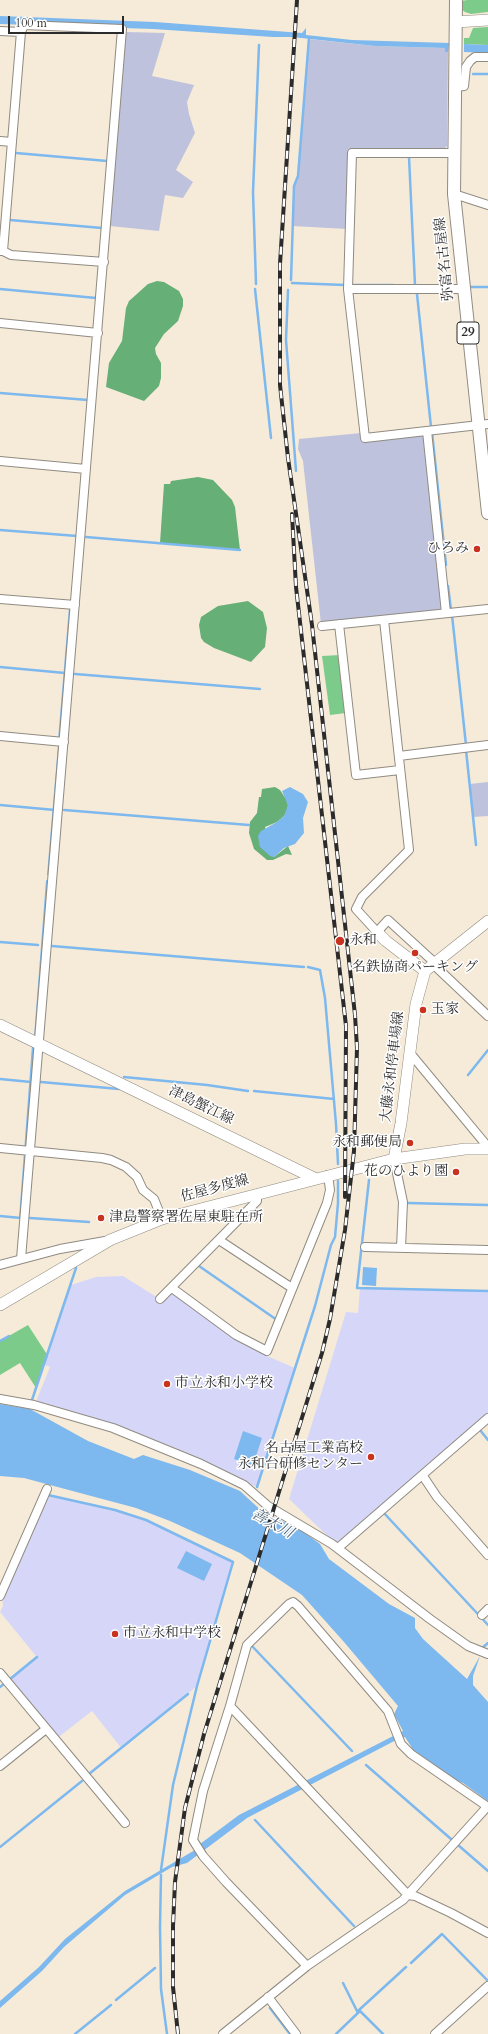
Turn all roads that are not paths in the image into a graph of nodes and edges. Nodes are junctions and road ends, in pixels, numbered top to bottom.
1 (456, 0) edge
2 (456, 17) junction
3 (488, 20) edge
4 (0, 31) edge
5 (20, 32) junction
6 (488, 57) edge
7 (456, 87) junction
8 (0, 141) edge
9 (12, 142) junction
10 (454, 153) junction
11 (454, 194) junction
12 (488, 205) edge
13 (2, 251) edge
14 (104, 262) junction
15 (348, 289) junction
16 (463, 289) junction
17 (0, 323) edge
18 (98, 333) junction
19 (483, 425) edge
20 (427, 431) junction
21 (0, 461) edge
22 (86, 469) junction
23 (488, 513) edge
24 (0, 598) edge
25 (75, 605) junction
26 (488, 609) edge
27 (446, 613) junction
28 (384, 620) junction
29 (339, 624) junction
30 (322, 626) dead end
31 (0, 736) edge
32 (64, 742) junction
33 (488, 745) edge
34 (399, 756) junction
35 (400, 770) junction
36 (488, 921) edge
37 (377, 932) junction
38 (432, 966) junction
39 (488, 1016) edge
40 (0, 1025) edge
41 (39, 1044) junction
42 (410, 1054) junction
43 (488, 1147) edge
44 (0, 1148) edge
45 (27, 1151) junction
46 (394, 1159) junction
47 (328, 1175) junction
48 (314, 1178) junction
49 (257, 1194) junction
50 (162, 1219) junction
51 (110, 1240) junction
52 (219, 1240) junction
53 (365, 1246) dead end
54 (401, 1248) junction
55 (488, 1250) edge
56 (21, 1259) junction
57 (0, 1265) edge
58 (172, 1288) junction
59 (292, 1288) junction
60 (160, 1299) dead end
61 (0, 1304) edge
62 (0, 1399) edge
63 (488, 1418) edge
64 (423, 1476) junction
65 (47, 1489) dead end
66 (338, 1548) junction
67 (488, 1555) edge
68 (0, 1596) edge
69 (488, 1654) edge
70 (0, 1672) edge
71 (230, 1706) junction
72 (46, 1729) junction
73 (0, 1766) edge
74 (487, 1807) edge
75 (125, 1823) dead end
76 (408, 1895) junction
77 (488, 1933) edge
78 (307, 1966) junction
79 (488, 1986) edge
80 (268, 1997) junction
81 (223, 2034) edge
82 (296, 2034) edge
83 (435, 2034) edge

1 - 2 main road, 弥富名古屋線 / 29
2 - 3 main road
2 - 7 main road, 弥富名古屋線 / 29
4 - 5 street
5 - 9 street
5 - 14 street
6 - 7 street
7 - 10 main road, 弥富名古屋線 / 29
8 - 9 street
9 - 13 street
10 - 11 main road, 弥富名古屋線 / 29
10 - 15 street
11 - 12 street
11 - 16 main road, 弥富名古屋線 / 29
13 - 14 street
14 - 18 street
15 - 16 street
15 - 20 street
16 - 19 main road, 弥富名古屋線 / 29
17 - 18 street
18 - 22 street
19 - 20 street
19 - 23 main road, 弥富名古屋線 / 29
20 - 27 street
21 - 22 street
22 - 25 street
24 - 25 street
25 - 32 street
26 - 27 street
27 - 28 street
28 - 29 street
28 - 34 street
29 - 30 street
29 - 35 street
31 - 32 street
32 - 41 street
33 - 34 street
34 - 35 street
35 - 37 street
36 - 38 main road
37 - 38 main road
37 - 38 street
38 - 39 street
38 - 42 main road, 大藤永和停車場線
40 - 41 main road, 津島蟹江線
41 - 45 street
41 - 48 main road, 津島蟹江線
42 - 43 street
42 - 46 main road, 大藤永和停車場線
43 - 46 main road
44 - 45 street
45 - 50 street
45 - 56 street
46 - 47 main road
46 - 54 street
47 - 48 main road
47 - 59 street
48 - 49 main road, 佐屋多度線
49 - 50 main road, 佐屋多度線
49 - 52 street
50 - 51 main road, 佐屋多度線
51 - 56 street
51 - 61 main road, 佐屋多度線
52 - 58 street
52 - 59 street
53 - 54 street
54 - 55 street
56 - 57 street
58 - 59 street
58 - 60 street
62 - 66 street
63 - 64 street
64 - 66 street
64 - 67 street
65 - 68 street
66 - 69 street
70 - 72 street
71 - 74 street
71 - 76 street
71 - 78 street
72 - 73 street
72 - 75 street
74 - 76 street
76 - 77 street
76 - 78 street
78 - 80 street
79 - 83 street
80 - 81 street
80 - 82 street

